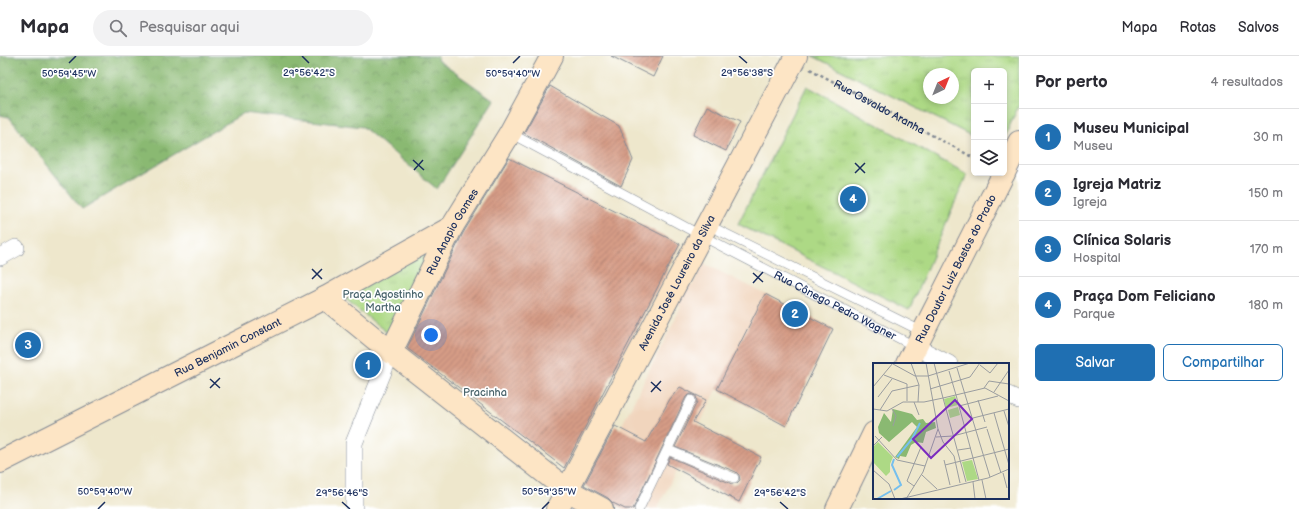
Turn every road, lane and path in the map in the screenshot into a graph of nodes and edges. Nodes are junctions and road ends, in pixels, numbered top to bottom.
1 (552, 56) edge
2 (791, 58) edge
3 (510, 133) junction
4 (1019, 142) edge
5 (971, 156) edge
6 (1007, 167) edge
7 (1007, 175) edge
8 (1002, 176) edge
9 (1019, 181) edge
10 (452, 227) junction
11 (705, 230) junction
12 (16, 248) dead end
13 (0, 256) edge
14 (325, 298) junction
15 (915, 348) edge
16 (391, 352) junction
17 (947, 363) edge
18 (1009, 395) edge
19 (691, 400) dead end
20 (1019, 400) edge
21 (873, 435) edge
22 (668, 450) junction
23 (0, 462) edge
24 (734, 478) dead end
25 (567, 490) junction
26 (354, 509) edge
27 (557, 509) edge
28 (602, 509) edge
29 (639, 509) edge
30 (837, 509) edge

1 - 3 street, Rua Anapio Gomes
2 - 5 path, Rua Osvaldo Aranha
2 - 11 street, Avenida José Loureiro da Silva
3 - 10 street, Rua Anapio Gomes
3 - 11 lane, Rua Cônego Pedro Wagner
4 - 6 street, Rua Doutor Luiz Bastos do Prado
7 - 9 street
8 - 15 street, Rua Doutor Luiz Bastos do Prado
10 - 14 street, Rua Benjamin Constant
10 - 16 street, Rua Anapio Gomes
11 - 15 lane, Rua Cônego Pedro Wagner
11 - 15 lane, Rua Cônego Pedro Wagner
11 - 25 street, Avenida José Loureiro da Silva
12 - 13 street
14 - 16 street
14 - 23 street, Rua Benjamin Constant
15 - 17 street, Rua Cônego Pedro Wagner
16 - 25 street
16 - 26 street, Rua Anapio Gomes
18 - 20 street
19 - 22 lane
21 - 30 street
22 - 24 lane
22 - 29 lane
25 - 27 street, Avenida José Loureiro da Silva
25 - 28 street

